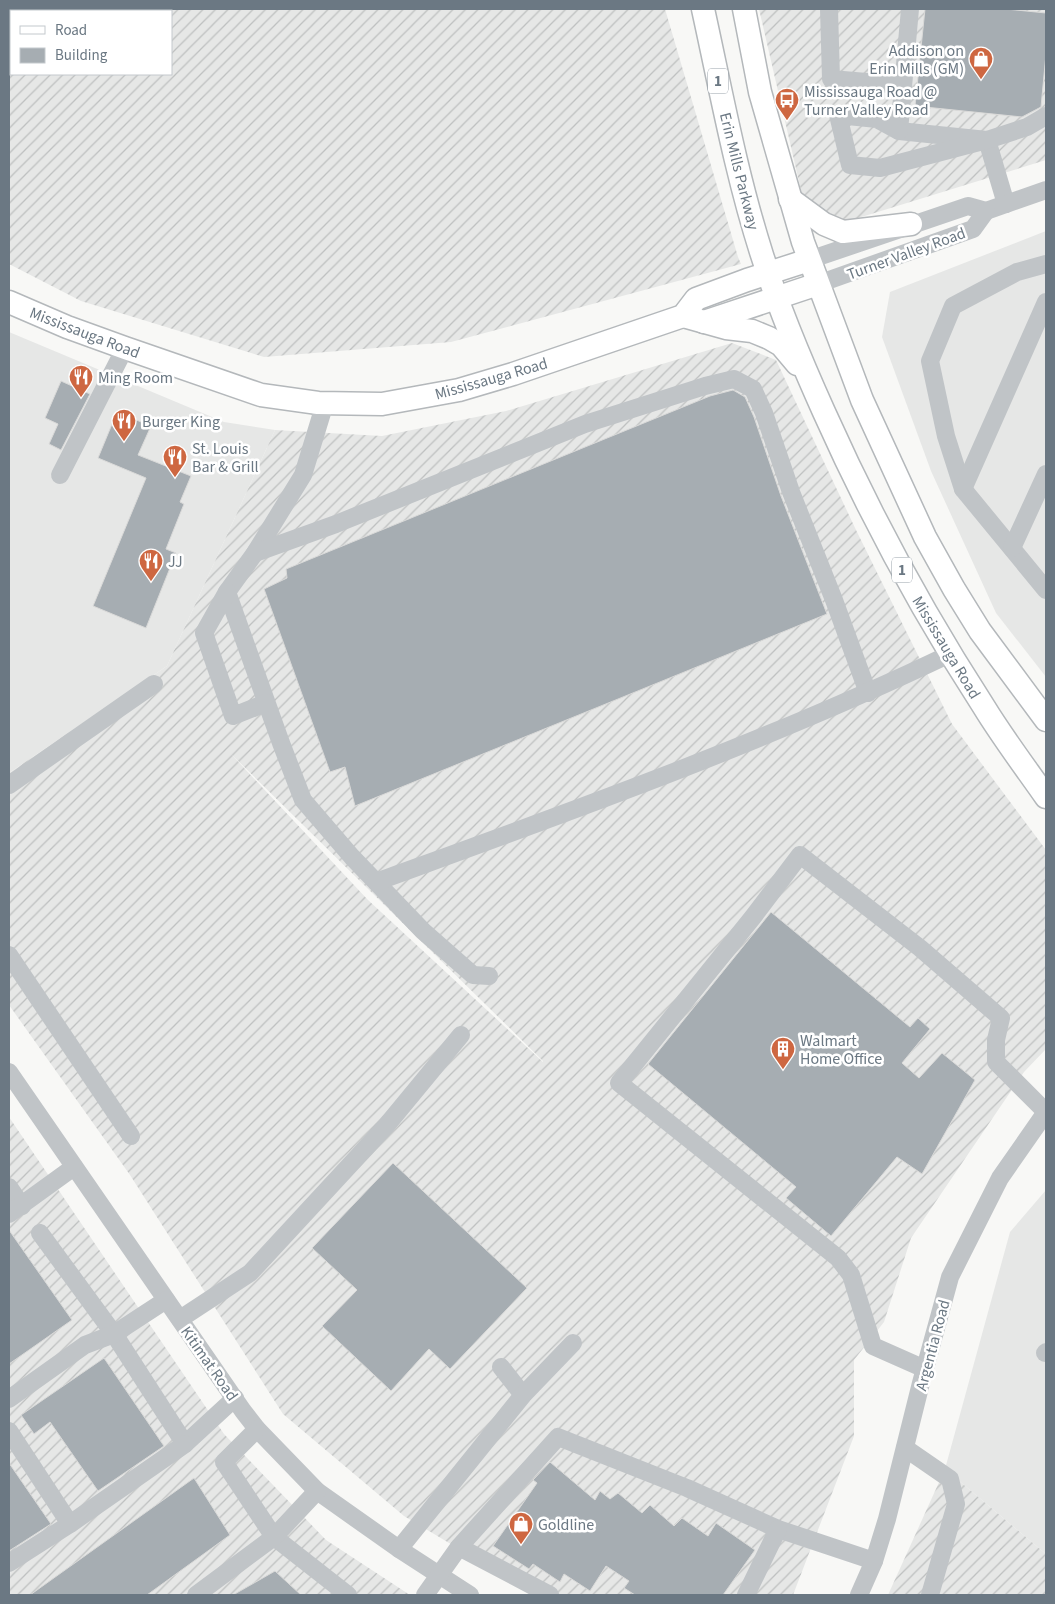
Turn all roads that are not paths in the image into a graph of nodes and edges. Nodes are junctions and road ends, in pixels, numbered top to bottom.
1 (703, 9) edge
2 (744, 9) edge
3 (829, 9) edge
4 (910, 9) edge
5 (902, 86) junction
6 (1046, 116) edge
7 (899, 131) junction
8 (987, 140) junction
9 (1046, 190) edge
10 (790, 199) junction
11 (1006, 204) junction
12 (986, 211) junction
13 (911, 224) junction
14 (809, 260) junction
15 (1046, 264) edge
16 (768, 273) junction
17 (818, 284) junction
18 (777, 297) junction
19 (11, 308) edge
20 (1045, 309) edge
21 (693, 319) junction
22 (125, 348) junction
23 (808, 376) junction
24 (325, 403) junction
25 (1046, 474) edge
26 (60, 475) dead end
27 (963, 489) junction
28 (1012, 548) junction
29 (255, 553) junction
30 (1046, 590) edge
31 (227, 592) junction
32 (950, 654) junction
33 (154, 684) dead end
34 (868, 693) junction
35 (266, 703) junction
36 (1046, 720) edge
37 (9, 785) edge
38 (1046, 796) edge
39 (376, 882) junction
40 (9, 955) edge
41 (489, 976) dead end
42 (461, 1035) dead end
43 (9, 1072) edge
44 (1046, 1112) edge
45 (131, 1136) dead end
46 (74, 1167) junction
47 (9, 1187) edge
48 (15, 1210) edge
49 (40, 1233) dead end
50 (166, 1300) junction
51 (180, 1319) junction
52 (114, 1334) junction
53 (573, 1343) dead end
54 (501, 1367) dead end
55 (925, 1369) junction
56 (523, 1395) junction
57 (235, 1398) junction
58 (9, 1399) edge
59 (257, 1429) junction
60 (9, 1431) edge
61 (185, 1444) junction
62 (906, 1448) junction
63 (317, 1490) junction
64 (70, 1524) junction
65 (778, 1529) junction
66 (274, 1538) junction
67 (459, 1547) junction
68 (399, 1549) junction
69 (874, 1561) junction
70 (9, 1563) edge
71 (440, 1575) junction
72 (196, 1595) edge
73 (348, 1595) edge
74 (425, 1595) edge
75 (470, 1595) edge
76 (550, 1595) edge
77 (746, 1595) edge
78 (860, 1595) edge
79 (930, 1595) edge

1 - 16 main road, Erin Mills Parkway / 1
2 - 10 main road, 1
3 - 5 street
4 - 5 street
5 - 7 street
6 - 8 street
7 - 8 street
7 - 8 street
8 - 11 street
9 - 11 street, Turner Valley Road
10 - 13 main road
10 - 14 main road, 1
11 - 12 street, Turner Valley Road
12 - 13 street, Turner Valley Road
12 - 17 street, Turner Valley Road
13 - 14 street, Turner Valley Road
14 - 16 main road, Mississauga Road
14 - 17 main road, 1
15 - 27 street
16 - 18 main road, Mississauga Road / 1
16 - 21 main road, Mississauga Road
17 - 18 main road, Mississauga Road
17 - 36 main road, 1
18 - 21 main road, Mississauga Road
18 - 23 main road, Mississauga Road / 1
19 - 22 main road, Mississauga Road
20 - 27 street
21 - 23 main road
21 - 24 main road, Mississauga Road
22 - 24 main road, Mississauga Road
22 - 26 street
23 - 32 main road, Mississauga Road / 1
24 - 29 street
25 - 28 street
27 - 28 street
28 - 30 street
29 - 31 street
29 - 34 street
31 - 35 street
31 - 35 street
32 - 34 street
32 - 38 main road, Mississauga Road / 1
33 - 37 street
34 - 39 street
35 - 39 street
39 - 41 street
40 - 45 street
42 - 51 street
43 - 46 street, Kitimat Road
44 - 55 street, Argentia Road
44 - 55 street
46 - 48 street
46 - 50 street, Kitimat Road
47 - 48 street
49 - 52 street
50 - 51 street, Kitimat Road
50 - 52 street
51 - 57 street, Kitimat Road
52 - 58 street
52 - 61 street
53 - 56 street
54 - 56 street
55 - 62 street, Argentia Road
56 - 68 street
57 - 59 street, Kitimat Road
57 - 61 street
59 - 63 street, Kitimat Road
59 - 66 street
60 - 64 street
61 - 64 street
62 - 69 street, Argentia Road
62 - 79 street
63 - 66 street
63 - 68 street, Kitimat Road
64 - 70 street
65 - 67 street
65 - 69 street
65 - 77 street
66 - 72 street
66 - 73 street
67 - 71 street
67 - 76 street
68 - 71 street, Kitimat Road
69 - 78 street, Argentia Road
71 - 74 street
71 - 75 street, Kitimat Road

